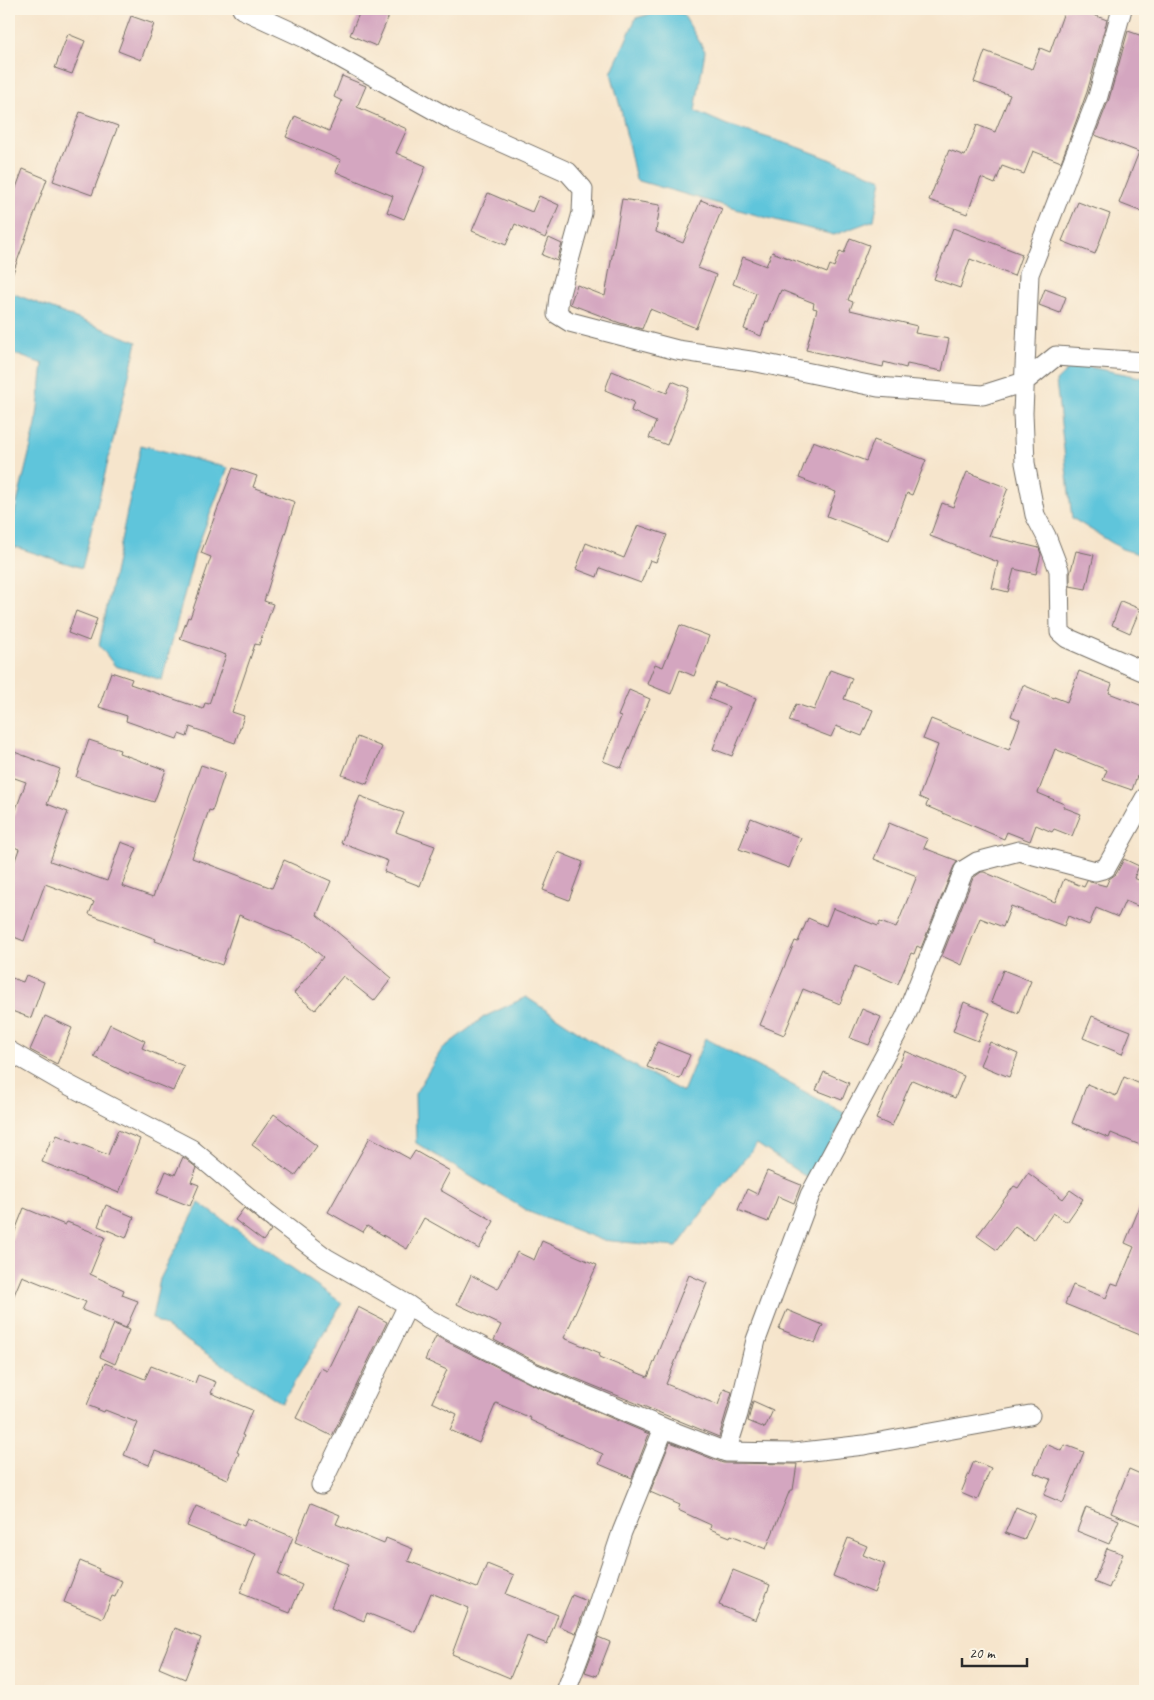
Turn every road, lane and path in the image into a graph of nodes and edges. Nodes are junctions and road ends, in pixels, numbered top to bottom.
1 (242, 9) edge
2 (1122, 9) edge
3 (1145, 362) edge
4 (1024, 382) junction
5 (1145, 672) edge
6 (1145, 798) edge
7 (9, 1051) edge
8 (408, 1306) junction
9 (1030, 1415) dead end
10 (664, 1428) junction
11 (726, 1452) junction
12 (321, 1485) dead end
13 (566, 1691) edge

1 - 4 street
2 - 4 street
3 - 4 street
4 - 5 street
6 - 11 street
7 - 8 street
8 - 10 street
8 - 12 street
9 - 11 street
10 - 11 street
10 - 13 street

